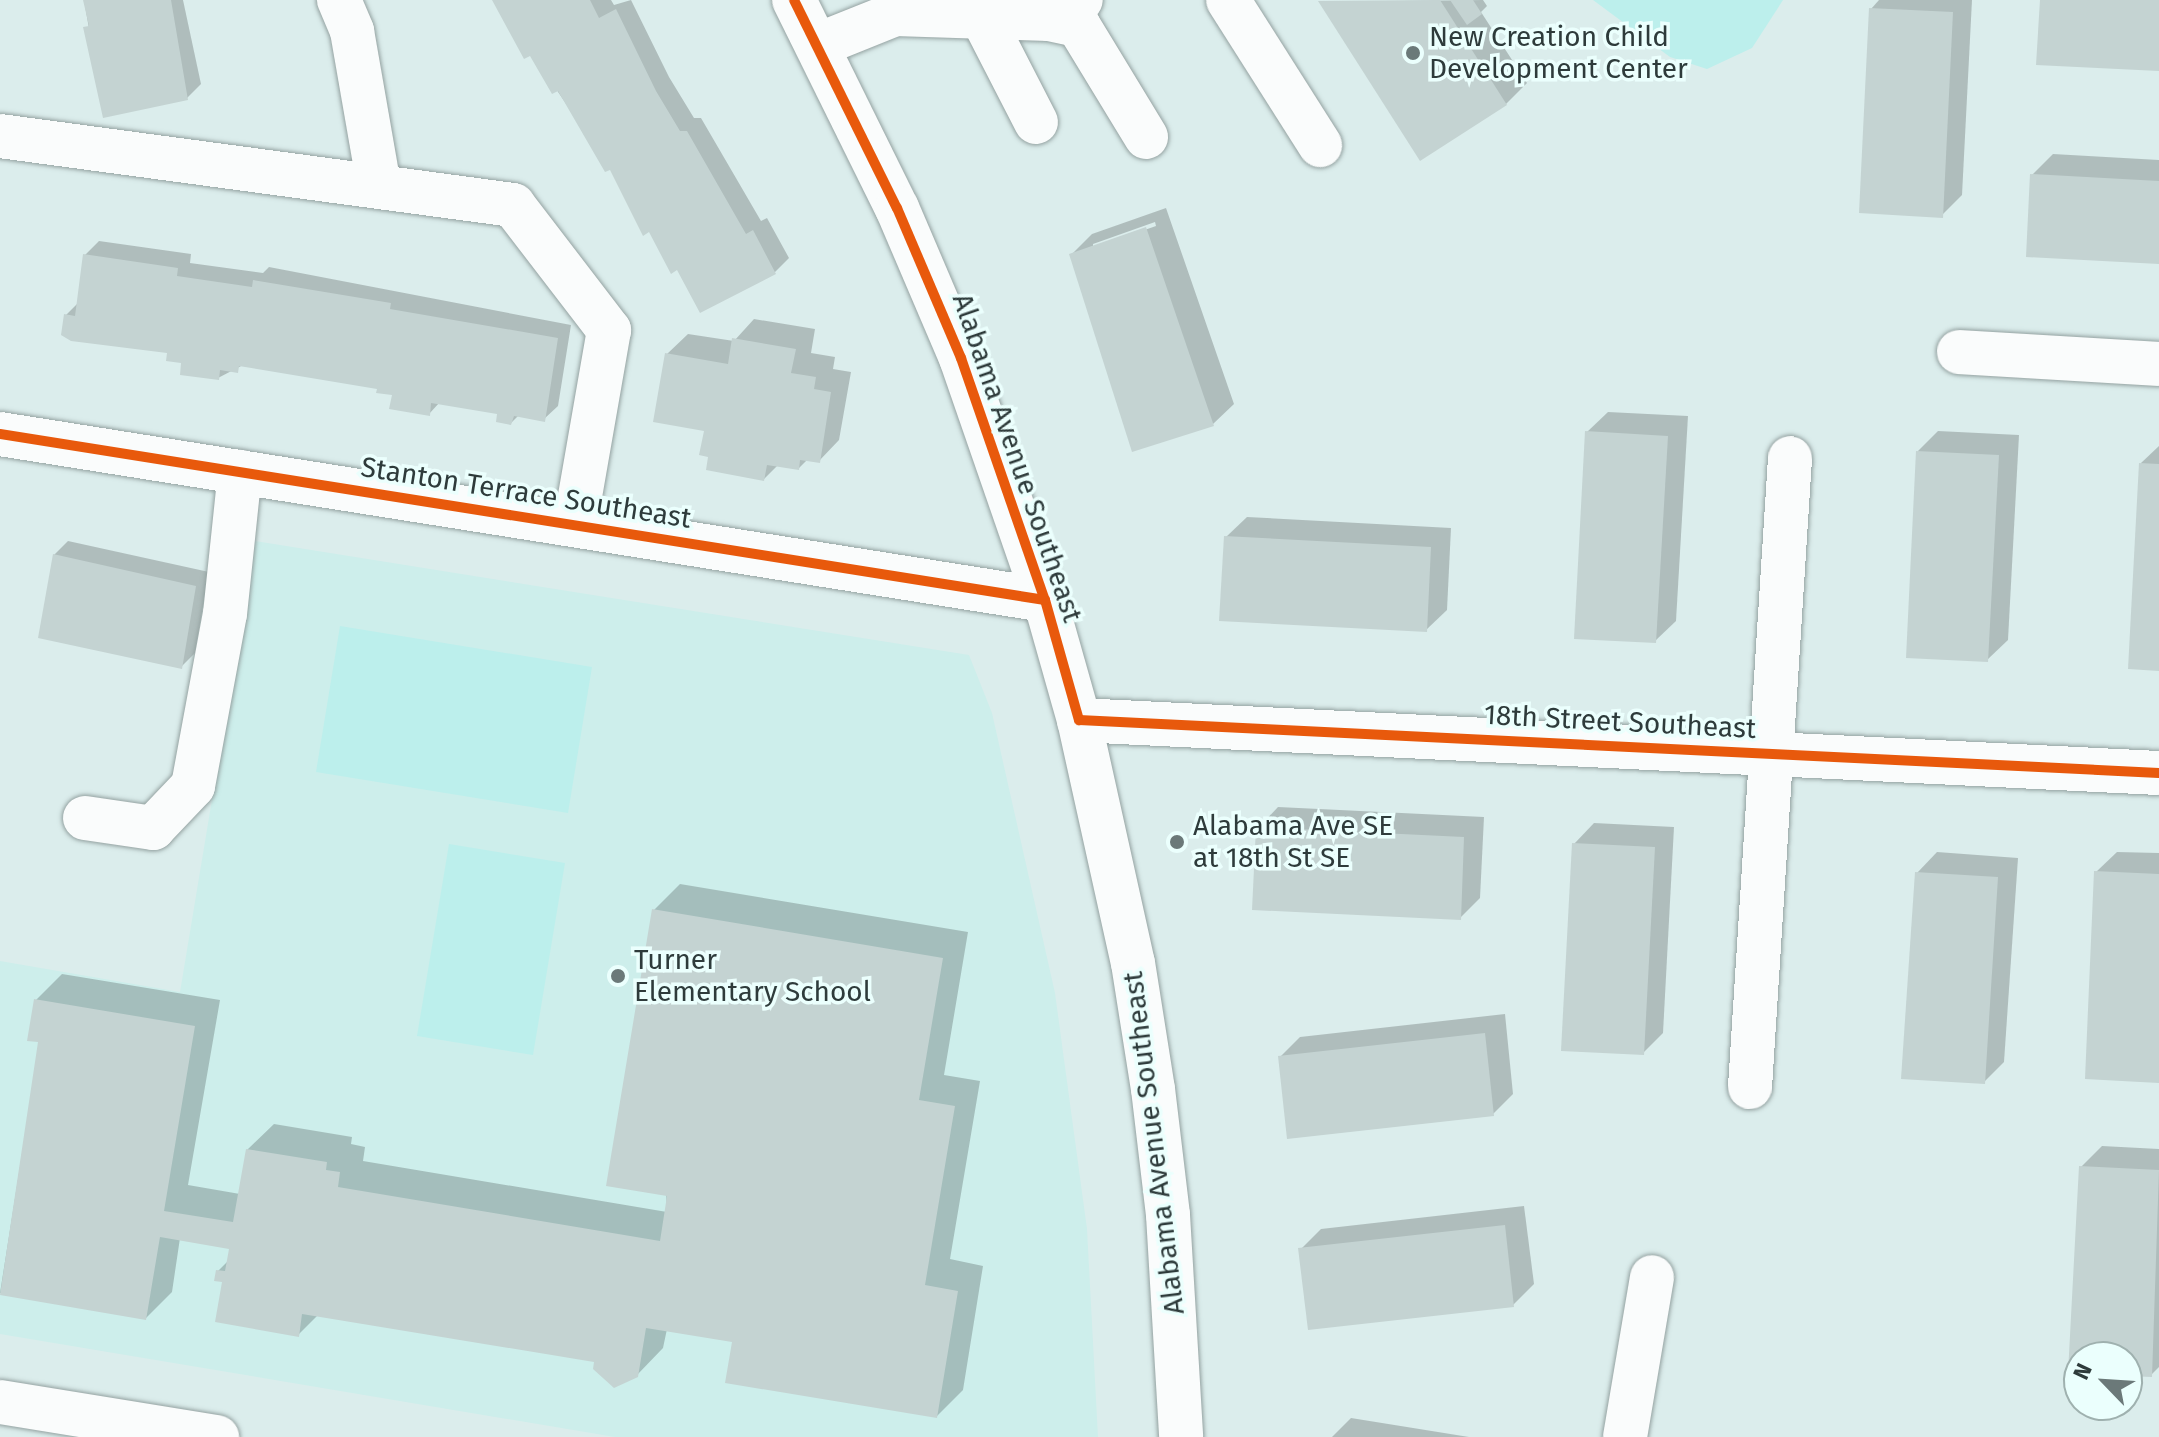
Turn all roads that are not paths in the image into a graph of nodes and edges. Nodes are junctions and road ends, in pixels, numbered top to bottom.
1 (339, 0) edge
2 (794, 0) edge
3 (1228, 0) edge
4 (1065, 10) edge
5 (982, 17) junction
6 (818, 45) junction
7 (1036, 122) dead end
8 (0, 136) edge
9 (1146, 137) dead end
10 (1320, 145) dead end
11 (379, 185) junction
12 (1959, 352) dead end
13 (2159, 364) edge
14 (0, 434) edge
15 (1790, 458) dead end
16 (240, 472) junction
17 (575, 525) junction
18 (1045, 600) junction
19 (1079, 720) junction
20 (1771, 753) junction
21 (2159, 773) edge
22 (85, 818) dead end
23 (1750, 1087) dead end
24 (1652, 1277) dead end
25 (0, 1402) edge
26 (217, 1437) edge
27 (1181, 1437) edge
28 (1625, 1437) edge

1 - 11 street
2 - 6 street, Alabama Avenue Southeast
3 - 10 street
4 - 5 street
4 - 9 street
5 - 6 street
5 - 7 street
6 - 18 street, Alabama Avenue Southeast
8 - 11 street
11 - 17 street
12 - 13 street
14 - 16 street, Stanton Terrace Southeast
15 - 20 street
16 - 17 street, Stanton Terrace Southeast
16 - 22 street
17 - 18 street, Stanton Terrace Southeast
18 - 19 street, Alabama Avenue Southeast
19 - 20 street, 18th Street Southeast
19 - 27 street, Alabama Avenue Southeast
20 - 21 street, 18th Street Southeast
20 - 23 street
24 - 28 street
25 - 26 street

